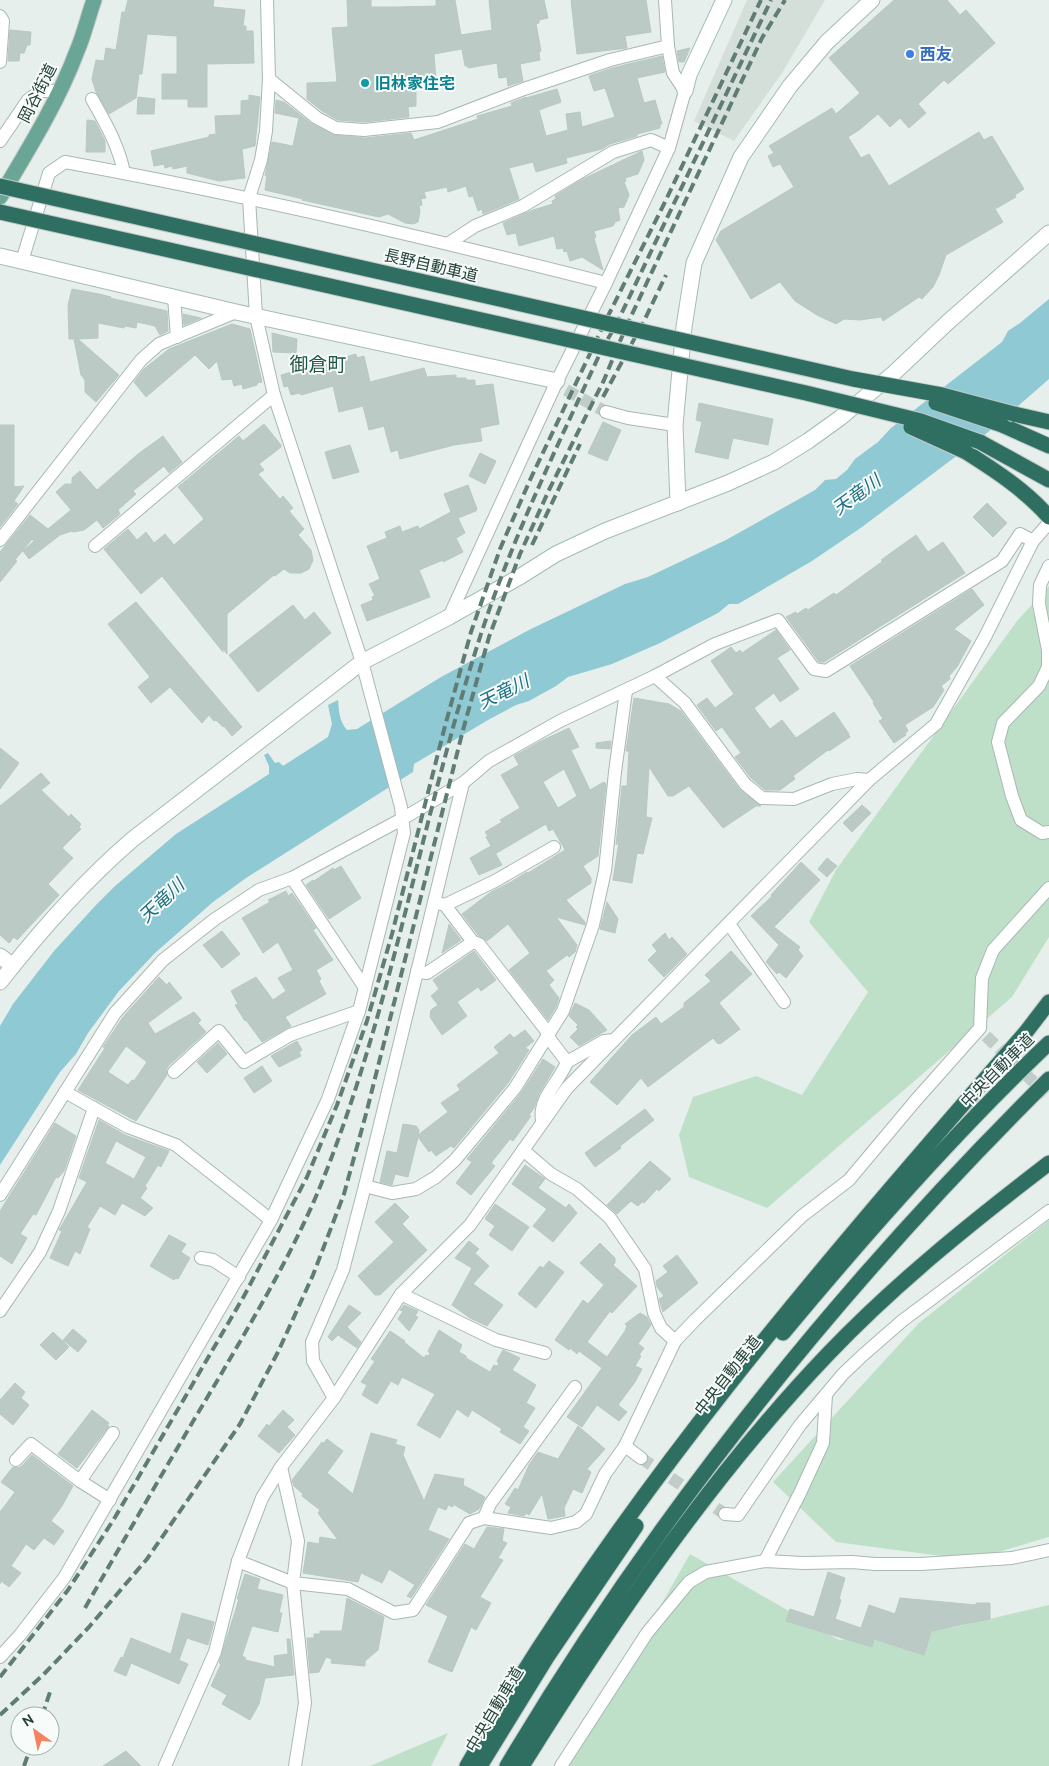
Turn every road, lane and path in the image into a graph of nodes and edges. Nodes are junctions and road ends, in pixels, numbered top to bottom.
1 (94, 0) edge
2 (267, 0) edge
3 (665, 0) edge
4 (724, 0) edge
5 (872, 0) edge
6 (0, 16) edge
7 (668, 46) junction
8 (0, 62) edge
9 (268, 79) junction
10 (59, 91) junction
11 (686, 92) junction
12 (92, 99) dead end
13 (0, 141) edge
14 (669, 148) junction
15 (124, 173) junction
16 (0, 186) edge
17 (0, 197) edge
18 (249, 198) junction
19 (0, 212) edge
20 (1049, 233) edge
21 (449, 243) junction
22 (0, 256) edge
23 (22, 261) junction
24 (606, 283) junction
25 (174, 297) junction
26 (236, 312) junction
27 (256, 316) junction
28 (177, 337) junction
29 (853, 380) junction
30 (561, 386) junction
31 (274, 395) junction
32 (844, 403) junction
33 (606, 412) tunnel mouth
34 (1049, 422) edge
35 (675, 425) junction
36 (1049, 446) edge
37 (1049, 480) edge
38 (678, 503) junction
39 (1049, 517) edge
40 (1049, 523) edge
41 (0, 540) edge
42 (1034, 541) junction
43 (95, 546) dead end
44 (1049, 566) edge
45 (450, 617) junction
46 (362, 662) junction
47 (655, 676) junction
48 (626, 691) junction
49 (869, 780) junction
50 (463, 782) junction
51 (402, 813) junction
52 (1049, 832) edge
53 (554, 847) dead end
54 (292, 878) junction
55 (1049, 888) edge
56 (440, 903) junction
57 (729, 924) junction
58 (473, 942) junction
59 (0, 956) edge
60 (13, 966) junction
61 (417, 972) junction
62 (0, 982) edge
63 (365, 988) junction
64 (784, 1002) dead end
65 (1049, 1002) edge
66 (359, 1011) junction
67 (548, 1035) junction
68 (615, 1040) junction
69 (1049, 1043) edge
70 (567, 1062) junction
71 (174, 1072) dead end
72 (1049, 1079) edge
73 (65, 1092) junction
74 (94, 1108) junction
75 (542, 1123) junction
76 (523, 1150) junction
77 (1049, 1163) edge
78 (365, 1186) junction
79 (0, 1195) edge
80 (1049, 1211) edge
81 (271, 1220) junction
82 (202, 1258) dead end
83 (239, 1277) junction
84 (401, 1294) junction
85 (0, 1311) edge
86 (675, 1341) junction
87 (545, 1354) dead end
88 (575, 1387) dead end
89 (826, 1395) junction
90 (334, 1398) junction
91 (112, 1433) dead end
92 (625, 1446) junction
93 (641, 1458) tunnel mouth
94 (16, 1460) dead end
95 (281, 1467) junction
96 (80, 1481) junction
97 (110, 1500) junction
98 (725, 1514) dead end
99 (484, 1518) junction
100 (1049, 1550) edge
101 (238, 1560) junction
102 (765, 1560) junction
103 (293, 1583) junction
104 (0, 1657) edge
105 (165, 1766) edge
106 (295, 1766) edge
107 (467, 1766) edge
108 (480, 1766) edge
109 (507, 1766) edge
110 (522, 1766) edge
111 (561, 1766) edge

1 - 10 main road, 岡谷街道
2 - 9 street
3 - 7 street
4 - 11 street
5 - 35 street
6 - 8 street
7 - 9 street
7 - 11 street
9 - 18 street
10 - 13 street
10 - 17 main road, 岡谷街道
11 - 14 street
12 - 15 street
14 - 21 street
14 - 24 street
15 - 18 street
15 - 23 street
16 - 29 highway, 長野自動車道, bridge
18 - 21 street
18 - 27 street
19 - 32 highway, bridge
20 - 38 street
21 - 24 street
22 - 23 street
23 - 25 street
24 - 30 street
25 - 26 street
25 - 28 street
26 - 27 street
26 - 28 street
27 - 30 street
27 - 31 street
28 - 41 street
29 - 34 highway, bridge
29 - 36 highway, bridge
30 - 45 street
31 - 43 street
31 - 46 street
32 - 37 highway, bridge
32 - 39 highway, bridge
33 - 35 street
35 - 38 street
38 - 45 street
40 - 42 street
42 - 47 street
42 - 49 street
44 - 52 street
45 - 46 street
46 - 51 street
46 - 60 street
47 - 48 street
47 - 49 street
48 - 50 street
48 - 67 street
49 - 57 street
50 - 51 street
50 - 56 street
51 - 54 street
51 - 63 street
53 - 56 street
54 - 63 street
54 - 73 street
55 - 86 street
56 - 58 street
56 - 61 street
57 - 64 street
57 - 68 street
58 - 61 street
58 - 67 street
59 - 60 street
60 - 62 street
61 - 78 street
63 - 66 street
65 - 107 highway
66 - 71 street
66 - 81 street
67 - 70 street
67 - 78 street
68 - 70 street
68 - 75 street
69 - 108 highway, 中央自動車道
70 - 75 street
72 - 109 highway
73 - 74 street
73 - 79 street
74 - 81 street
74 - 85 street
75 - 76 street
76 - 84 street
76 - 86 street
77 - 110 highway
78 - 90 street
80 - 89 street
81 - 83 street
82 - 83 street
83 - 97 street
84 - 87 street
84 - 90 street
86 - 92 street
88 - 99 street
89 - 98 street
89 - 102 street
90 - 95 street
91 - 96 street
92 - 93 street
92 - 99 street
94 - 96 street
95 - 101 street
95 - 103 street
96 - 97 street
97 - 104 street
99 - 103 street
100 - 102 street
101 - 103 street
101 - 105 street
102 - 111 street
103 - 106 street

